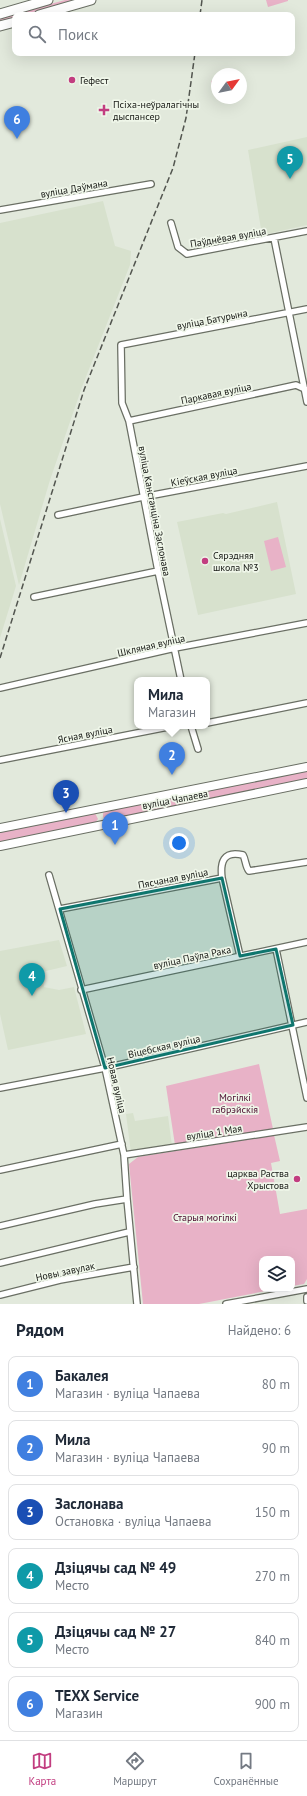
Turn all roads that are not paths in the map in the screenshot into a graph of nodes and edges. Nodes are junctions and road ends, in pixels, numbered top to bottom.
1 (48, 0) edge
2 (91, 0) edge
3 (49, 12) edge
4 (0, 14) edge
5 (12, 23) edge
6 (0, 26) edge
7 (150, 184) dead end
8 (0, 210) edge
9 (171, 223) dead end
10 (307, 231) edge
11 (274, 238) junction
12 (307, 309) edge
13 (289, 312) junction
14 (121, 345) joint
15 (306, 389) edge
16 (307, 402) edge
17 (129, 421) junction
18 (307, 466) edge
19 (143, 497) junction
20 (58, 515) dead end
21 (158, 571) junction
22 (34, 597) dead end
23 (307, 623) edge
24 (175, 648) junction
25 (180, 677) edge
26 (0, 688) edge
27 (307, 703) edge
28 (210, 722) edge
29 (158, 729) edge
30 (192, 729) edge
31 (198, 749) dead end
32 (0, 760) edge
33 (307, 767) edge
34 (307, 783) edge
35 (0, 828) edge
36 (0, 846) edge
37 (307, 862) edge
38 (49, 875) dead end
39 (222, 878) junction
40 (60, 909) junction
41 (307, 942) edge
42 (276, 949) junction
43 (240, 956) junction
44 (81, 990) junction
45 (307, 1022) edge
46 (293, 1025) junction
47 (105, 1068) junction
48 (0, 1088) edge
49 (307, 1098) edge
50 (307, 1128) edge
51 (122, 1144) junction
52 (124, 1155) junction
53 (0, 1170) edge
54 (126, 1199) junction
55 (0, 1226) edge
56 (130, 1232) junction
57 (0, 1263) edge
58 (134, 1267) junction
59 (307, 1289) edge
60 (0, 1295) edge
61 (307, 1297) edge
62 (307, 1301) edge
63 (137, 1304) edge
64 (226, 1304) edge

1 - 4 main road
2 - 3 main road
5 - 6 main road
7 - 8 street, вуліца Даўмана
9 - 11 street, Паўднёвая вуліца
10 - 11 street, Паўднёвая вуліца
11 - 13 street
12 - 13 street, вуліца Батурына
13 - 14 street, вуліца Батурына
13 - 15 street
14 - 17 street, вуліца Канстанціна Заслонава
15 - 16 street
15 - 17 street, Паркавая вуліца
17 - 19 street, вуліца Канстанціна Заслонава
18 - 19 street, Кіеўская вуліца
19 - 20 street, Кіеўская вуліца
19 - 21 street, вуліца Канстанціна Заслонава
21 - 22 street
21 - 24 street, вуліца Канстанціна Заслонава
23 - 24 street, Шкляная вуліца
24 - 25 street, вуліца Канстанціна Заслонава
24 - 26 street, Шкляная вуліца
27 - 28 street
29 - 32 street, Ясная вуліца
30 - 31 street
33 - 35 main road, вуліца Чапаева
34 - 36 main road, вуліца Чапаева
37 - 39 street, Пясчаная вуліца
38 - 40 street, Новая вуліца
39 - 40 street, Пясчаная вуліца
39 - 43 street
40 - 44 street, Новая вуліца
41 - 42 street, вуліца Паўла Рака
42 - 43 street, вуліца Паўла Рака
42 - 46 street
43 - 44 street, вуліца Паўла Рака
44 - 47 street, Новая вуліца
45 - 46 street, Віцебская вуліца
46 - 47 street, Віцебская вуліца
46 - 49 street
47 - 48 street, Віцебская вуліца
47 - 51 street, Новая вуліца
50 - 52 street, вуліца 1 Мая
51 - 52 street, Новая вуліца
51 - 53 street
52 - 54 street, Новая вуліца
54 - 55 street
54 - 56 street, Новая вуліца
56 - 57 street
56 - 58 street, Новая вуліца
58 - 60 street, Новы завулак
58 - 63 street, Новая вуліца
59 - 64 street
61 - 62 street

